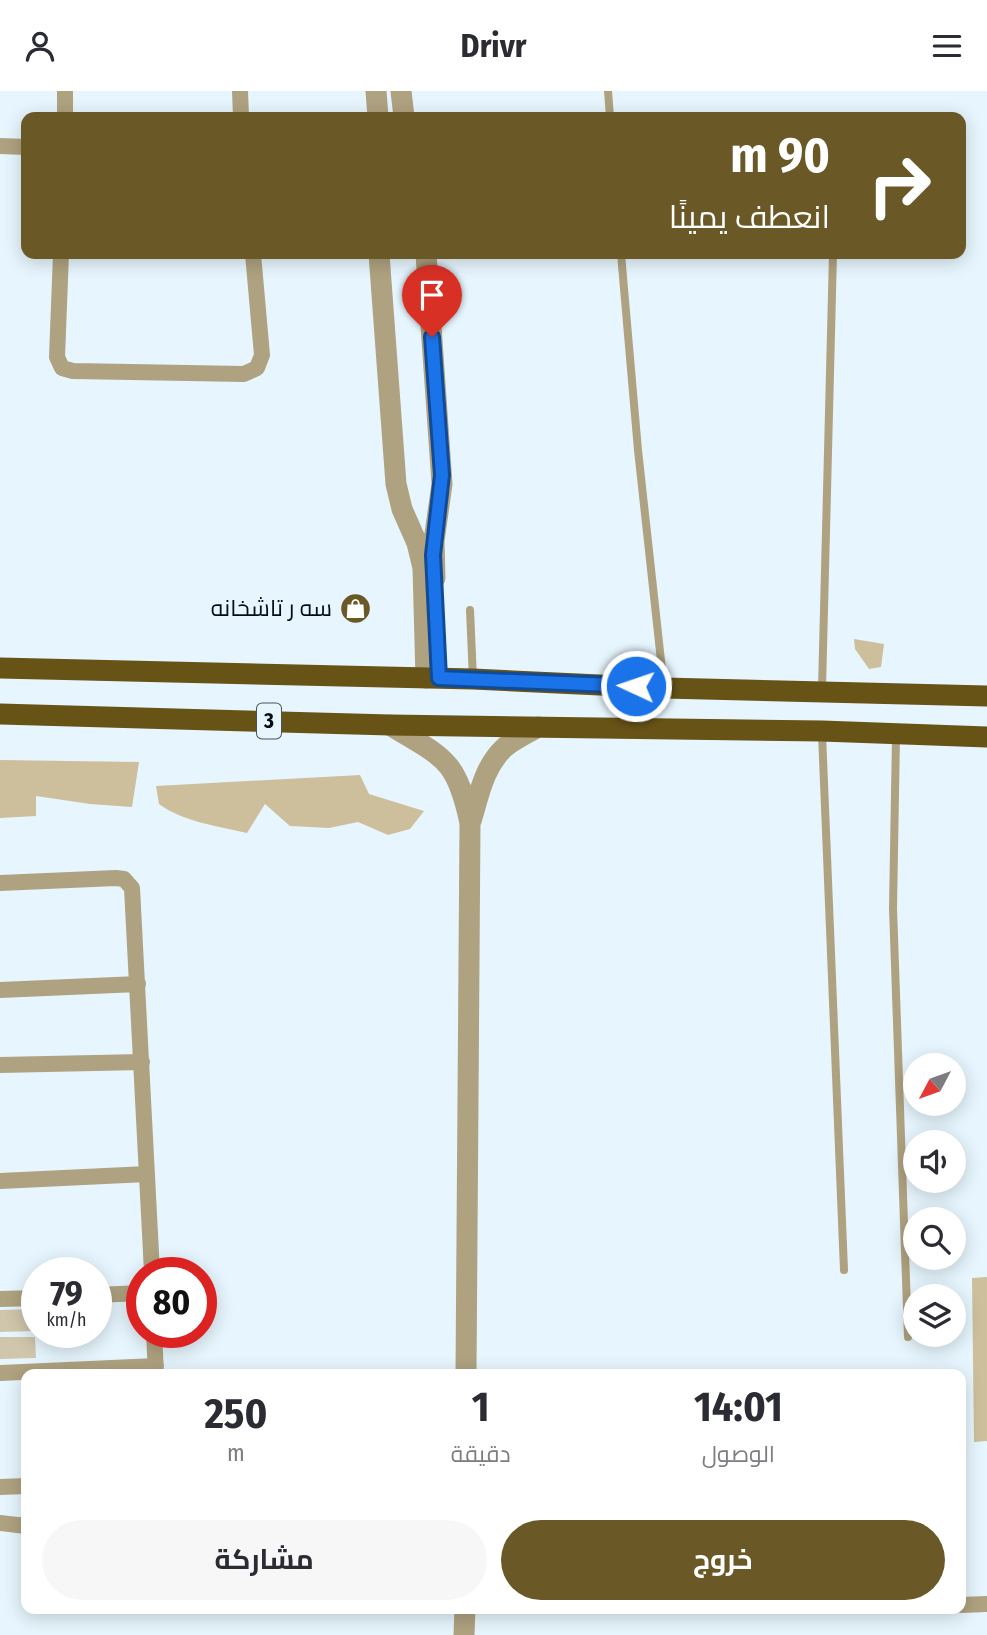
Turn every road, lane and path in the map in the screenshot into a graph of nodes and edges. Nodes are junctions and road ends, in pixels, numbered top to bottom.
1 (65, 91) edge
2 (240, 91) edge
3 (376, 91) edge
4 (401, 91) edge
5 (608, 91) edge
6 (65, 112) edge
7 (241, 112) edge
8 (378, 112) edge
9 (403, 112) edge
10 (610, 112) edge
11 (0, 146) edge
12 (21, 148) edge
13 (61, 259) edge
14 (253, 259) edge
15 (379, 259) edge
16 (426, 259) edge
17 (621, 259) edge
18 (833, 259) edge
19 (437, 517) junction
20 (406, 520) junction
21 (427, 556) junction
22 (470, 610) dead end
23 (0, 668) edge
24 (433, 678) junction
25 (473, 679) junction
26 (664, 688) junction
27 (822, 692) junction
28 (987, 696) edge
29 (0, 714) edge
30 (390, 725) junction
31 (538, 727) junction
32 (822, 731) junction
33 (896, 734) junction
34 (987, 737) edge
35 (470, 823) junction
36 (0, 883) edge
37 (138, 984) junction
38 (0, 990) edge
39 (142, 1062) junction
40 (0, 1065) edge
41 (147, 1174) junction
42 (0, 1181) edge
43 (151, 1257) edge
44 (844, 1270) dead end
45 (906, 1284) edge
46 (21, 1298) edge
47 (0, 1299) edge
48 (155, 1348) edge
49 (156, 1369) edge
50 (466, 1369) edge
51 (0, 1373) edge
52 (21, 1373) edge
53 (21, 1486) edge
54 (0, 1487) edge
55 (0, 1523) edge
56 (21, 1525) edge
57 (987, 1604) edge
58 (966, 1605) edge
59 (465, 1614) edge
60 (464, 1635) edge

1 - 6 street
2 - 7 street
3 - 8 street
4 - 9 street
5 - 10 lane
11 - 12 street
13 - 14 street
15 - 20 street
16 - 19 street
17 - 26 lane
18 - 27 lane
19 - 20 street
19 - 21 street
20 - 21 street
21 - 24 street
22 - 25 lane
23 - 24 highway, 3
24 - 25 highway, 3
25 - 26 highway, 3
26 - 27 highway, 3
27 - 28 highway, 3
29 - 30 highway, 3
30 - 31 highway, 3
30 - 35 street
31 - 32 highway, 3
31 - 35 street
32 - 33 highway, 3
32 - 44 lane
33 - 34 highway, 3
33 - 45 lane
35 - 50 street
36 - 37 street
37 - 38 street
37 - 39 street
39 - 40 street
39 - 41 street
41 - 42 street
41 - 43 street
46 - 47 street
48 - 49 street
51 - 52 street
53 - 54 street
55 - 56 street
57 - 58 street
59 - 60 street

